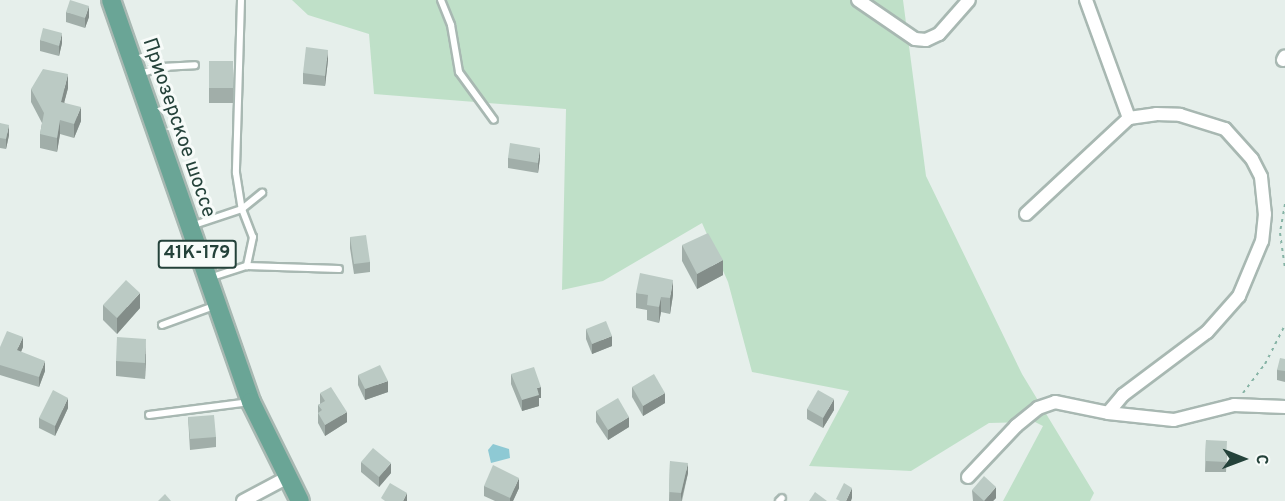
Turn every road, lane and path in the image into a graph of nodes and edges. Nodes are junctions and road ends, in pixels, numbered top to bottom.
1 (111, 0) edge
2 (241, 0) edge
3 (441, 0) edge
4 (858, 0) edge
5 (969, 0) edge
6 (1086, 0) edge
7 (195, 65) dead end
8 (136, 76) junction
9 (1129, 118) junction
10 (494, 120) dead end
11 (262, 193) dead end
12 (1285, 204) edge
13 (242, 209) junction
14 (1026, 214) dead end
15 (187, 227) junction
16 (247, 266) junction
17 (1285, 268) edge
18 (339, 269) dead end
19 (206, 279) junction
20 (215, 306) junction
21 (162, 325) dead end
22 (1285, 325) edge
23 (251, 402) junction
24 (1234, 405) junction
25 (1285, 406) edge
26 (1108, 413) junction
27 (149, 416) dead end
28 (968, 477) dead end
29 (286, 478) junction
30 (243, 501) edge
31 (300, 501) edge

1 - 8 main road, Приозерское шоссе / 41К-179
2 - 13 lane
3 - 10 lane
4 - 5 street
6 - 9 street
7 - 8 lane
8 - 15 main road, Приозерское шоссе / 41К-179
9 - 14 street
9 - 26 street
11 - 13 lane
12 - 17 path
13 - 15 lane
13 - 16 lane
15 - 19 main road, Приозерское шоссе / 41К-179
16 - 18 lane
16 - 19 lane
19 - 20 main road, Приозерское шоссе / 41К-179
20 - 21 lane
20 - 23 main road, Приозерское шоссе / 41К-179
22 - 24 path
23 - 27 lane
23 - 29 main road, Приозерское шоссе / 41К-179
24 - 25 street
24 - 26 street
26 - 28 street
29 - 30 street
29 - 31 main road, Приозерское шоссе / 41К-179

